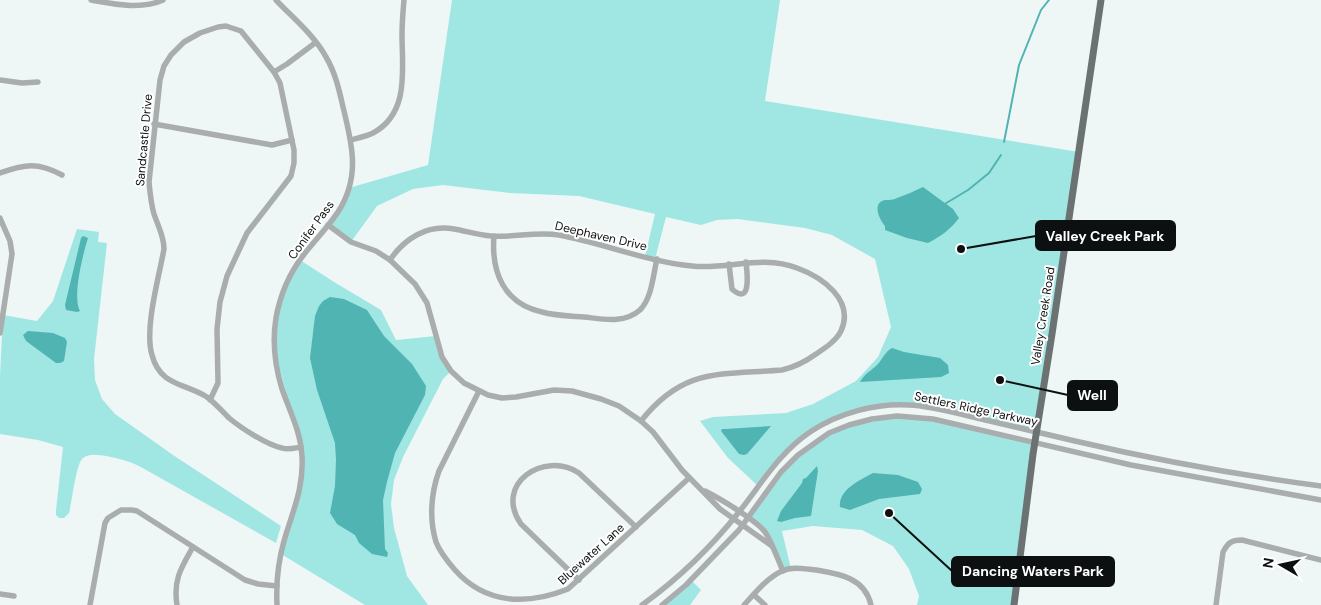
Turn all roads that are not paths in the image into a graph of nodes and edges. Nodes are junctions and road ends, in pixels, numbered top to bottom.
1 (91, 0) edge
2 (163, 0) edge
3 (276, 0) edge
4 (404, 0) edge
5 (1101, 0) edge
6 (315, 43) junction
7 (274, 72) junction
8 (0, 80) edge
9 (38, 82) dead end
10 (154, 124) junction
11 (292, 140) junction
12 (351, 140) junction
13 (0, 174) edge
14 (62, 176) dead end
15 (0, 218) edge
16 (328, 225) junction
17 (494, 236) junction
18 (657, 259) junction
19 (390, 260) junction
20 (746, 262) junction
21 (728, 264) junction
22 (0, 333) edge
23 (479, 391) junction
24 (210, 400) junction
25 (641, 421) junction
26 (1036, 432) junction
27 (1035, 443) junction
28 (301, 447) junction
29 (689, 478) junction
30 (1321, 486) edge
31 (703, 490) junction
32 (1321, 500) edge
33 (739, 512) junction
34 (749, 518) junction
35 (733, 520) junction
36 (743, 526) junction
37 (636, 527) junction
38 (772, 546) junction
39 (193, 547) junction
40 (1321, 560) edge
41 (783, 570) junction
42 (579, 580) junction
43 (277, 586) junction
44 (0, 594) edge
45 (754, 595) junction
46 (14, 596) dead end
47 (90, 605) edge
48 (176, 605) edge
49 (277, 605) edge
50 (642, 605) edge
51 (662, 605) edge
52 (744, 605) edge
53 (764, 605) edge
54 (871, 605) edge
55 (1014, 605) edge
56 (1216, 605) edge

1 - 2 street
3 - 6 street, Conifer Pass
4 - 12 street
5 - 26 main road, Valley Creek Road
6 - 7 street
6 - 12 street, Conifer Pass
7 - 10 street, Sandcastle Drive
7 - 11 street, Sandcastle Drive
8 - 9 street
10 - 11 street
10 - 24 street, Sandcastle Drive
11 - 24 street, Sandcastle Drive
12 - 16 street, Conifer Pass
13 - 14 street
15 - 22 street
16 - 19 street
16 - 28 street, Conifer Pass
17 - 18 street, Deephaven Drive
17 - 18 street
17 - 19 street, Deephaven Drive
18 - 21 street, Deephaven Drive
19 - 23 street
20 - 21 street, Deephaven Drive
20 - 21 street
20 - 25 street, Deephaven Drive
23 - 25 street
23 - 42 street, Bluewater Lane
24 - 28 street, Sandcastle Drive
25 - 29 street
26 - 27 main road, Valley Creek Road
26 - 30 street, Settlers Ridge Parkway
26 - 33 street, Settlers Ridge Parkway
27 - 32 street, Settlers Ridge Parkway
27 - 34 street, Settlers Ridge Parkway
27 - 55 main road, Valley Creek Road
28 - 43 street, Conifer Pass
29 - 31 street
29 - 37 street, Bluewater Lane
31 - 33 street
31 - 35 street
33 - 34 street
33 - 35 street, Settlers Ridge Parkway
34 - 36 street, Settlers Ridge Parkway
34 - 38 street
35 - 36 street
35 - 50 street, Settlers Ridge Parkway
36 - 38 street
36 - 51 street, Settlers Ridge Parkway
37 - 42 street, Bluewater Lane
37 - 42 street
38 - 41 street
39 - 43 street
39 - 47 street
39 - 48 street
40 - 56 street
41 - 45 street
41 - 54 street
43 - 49 street, Conifer Pass
44 - 46 street
45 - 52 street
45 - 53 street

